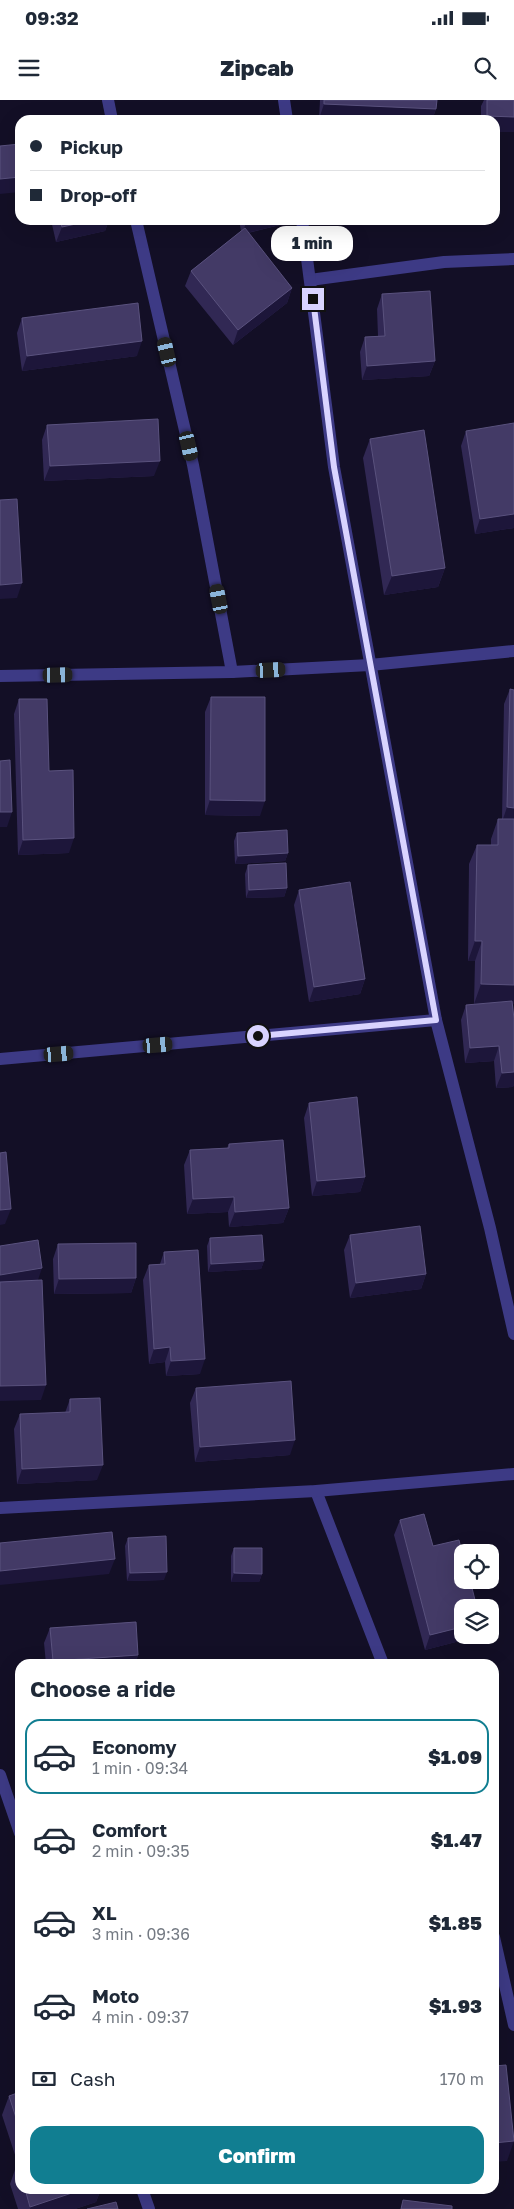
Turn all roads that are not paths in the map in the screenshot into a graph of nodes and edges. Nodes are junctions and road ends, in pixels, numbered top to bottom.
1 (108, 100) edge
2 (284, 100) edge
3 (111, 115) edge
4 (286, 115) edge
5 (137, 225) edge
6 (303, 225) edge
7 (514, 259) edge
8 (310, 280) junction
9 (514, 651) edge
10 (370, 665) junction
11 (232, 672) junction
12 (0, 676) edge
13 (436, 1020) junction
14 (0, 1060) edge
15 (514, 1334) edge
16 (514, 1474) edge
17 (316, 1491) junction
18 (0, 1508) edge
19 (381, 1659) edge
20 (0, 1776) edge
21 (15, 1819) edge
22 (499, 1959) edge
23 (514, 2024) edge
24 (144, 2194) edge
25 (149, 2209) edge

1 - 3 street
2 - 4 street
5 - 11 street
6 - 8 street
7 - 8 street
8 - 10 street
9 - 10 street
10 - 11 street
10 - 13 street
11 - 12 street
13 - 14 street
13 - 15 street
16 - 17 street
17 - 18 street
17 - 19 street
20 - 21 street
22 - 23 street
24 - 25 street

